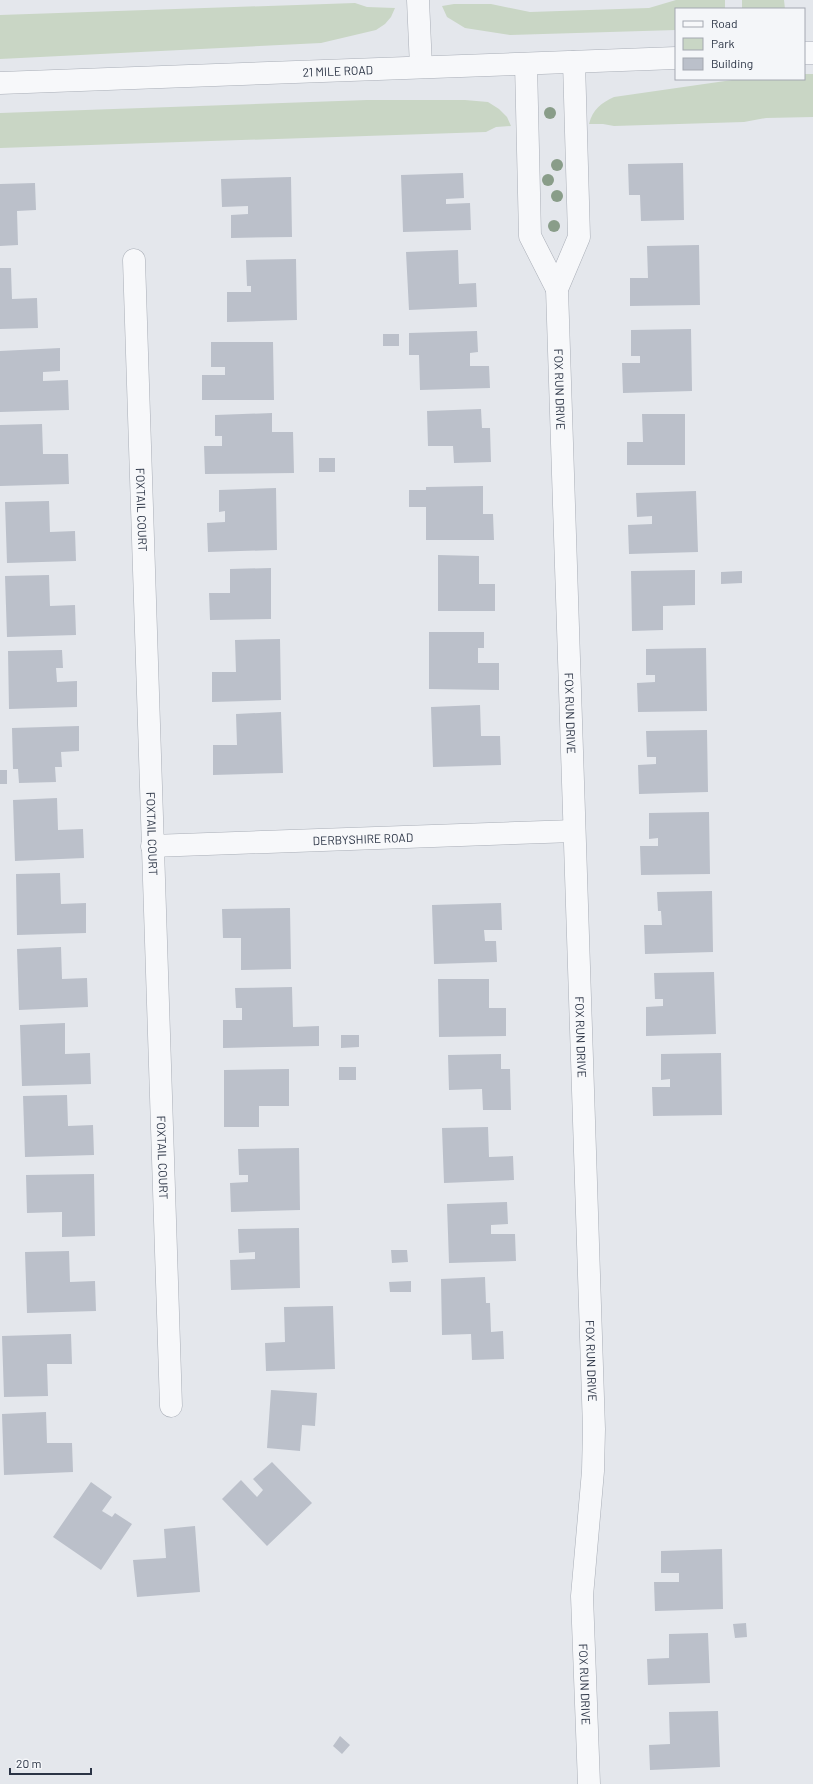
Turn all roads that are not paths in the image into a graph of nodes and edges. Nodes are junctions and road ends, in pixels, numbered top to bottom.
1 (418, 0) edge
2 (675, 58) edge
3 (574, 62) junction
4 (526, 64) junction
5 (421, 67) junction
6 (0, 83) edge
7 (134, 260) dead end
8 (557, 289) junction
9 (574, 831) junction
10 (152, 846) junction
11 (171, 1406) dead end
12 (589, 1784) edge

1 - 5 street
2 - 3 street, 21 MILE ROAD
3 - 4 street, 21 MILE ROAD
3 - 8 street, FOX RUN DRIVE
4 - 5 street, 21 MILE ROAD
4 - 8 street, FOX RUN DRIVE
5 - 6 street, 21 MILE ROAD
7 - 10 street, FOXTAIL COURT
8 - 9 street, FOX RUN DRIVE
9 - 10 street, DERBYSHIRE ROAD
9 - 12 street, FOX RUN DRIVE
10 - 11 street, FOXTAIL COURT

